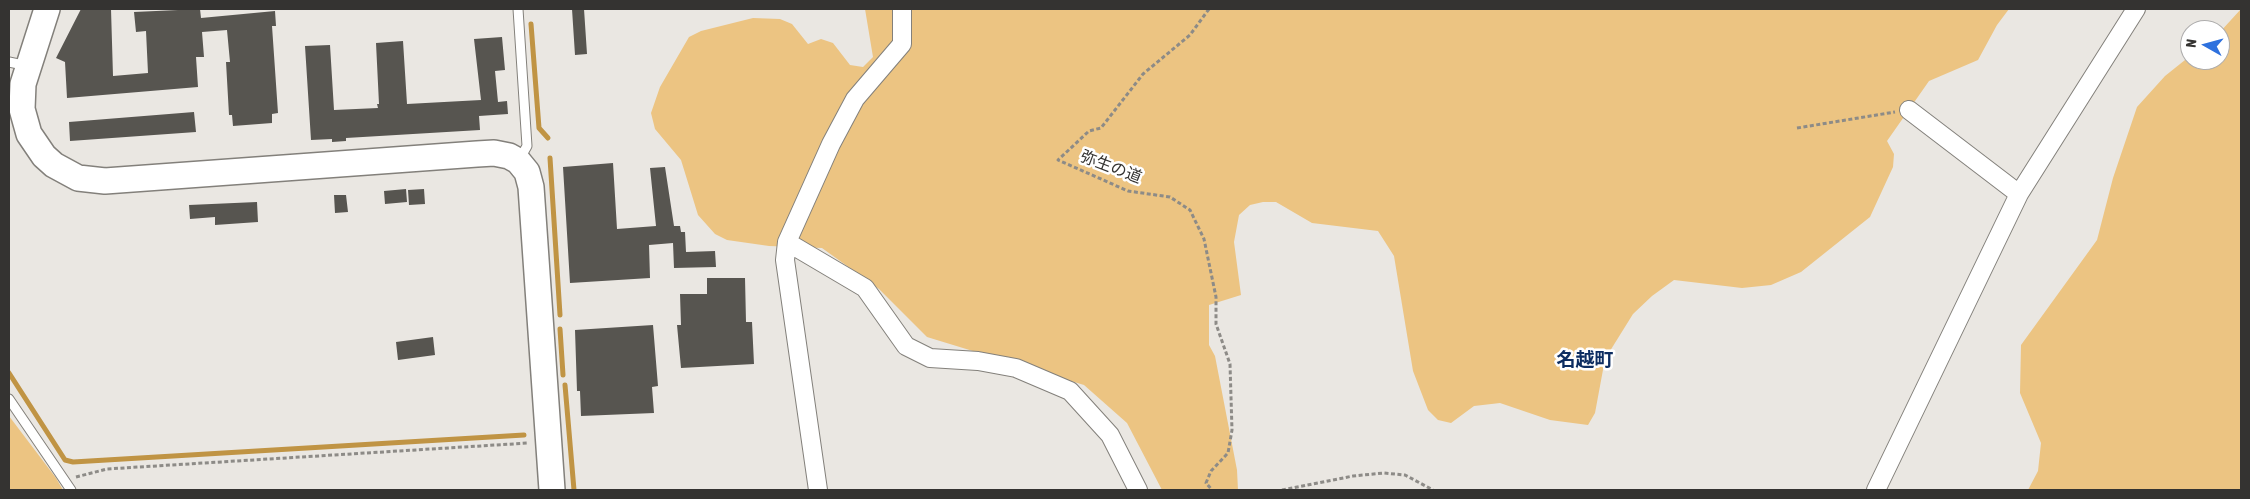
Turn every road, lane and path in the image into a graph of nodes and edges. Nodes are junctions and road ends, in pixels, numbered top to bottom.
1 (47, 9) edge
2 (518, 9) edge
3 (902, 9) edge
4 (1209, 9) edge
5 (2136, 9) edge
6 (19, 64) edge
7 (1909, 110) joint
8 (1797, 128) dead end
9 (518, 161) junction
10 (2019, 194) junction
11 (787, 242) junction
12 (9, 399) edge
13 (548, 442) junction
14 (64, 480) junction
15 (71, 490) edge
16 (552, 490) edge
17 (818, 490) edge
18 (1138, 490) edge
19 (1212, 490) edge
20 (1282, 490) edge
21 (1433, 490) edge
22 (1876, 490) edge

1 - 6 street
2 - 9 lane
3 - 11 street
4 - 19 path, 弥生の道
5 - 10 street
6 - 9 street
7 - 8 path
7 - 10 street
9 - 13 street
10 - 22 street
11 - 17 street
11 - 18 street
12 - 14 lane
13 - 14 path
13 - 16 street
14 - 15 lane
20 - 21 path

